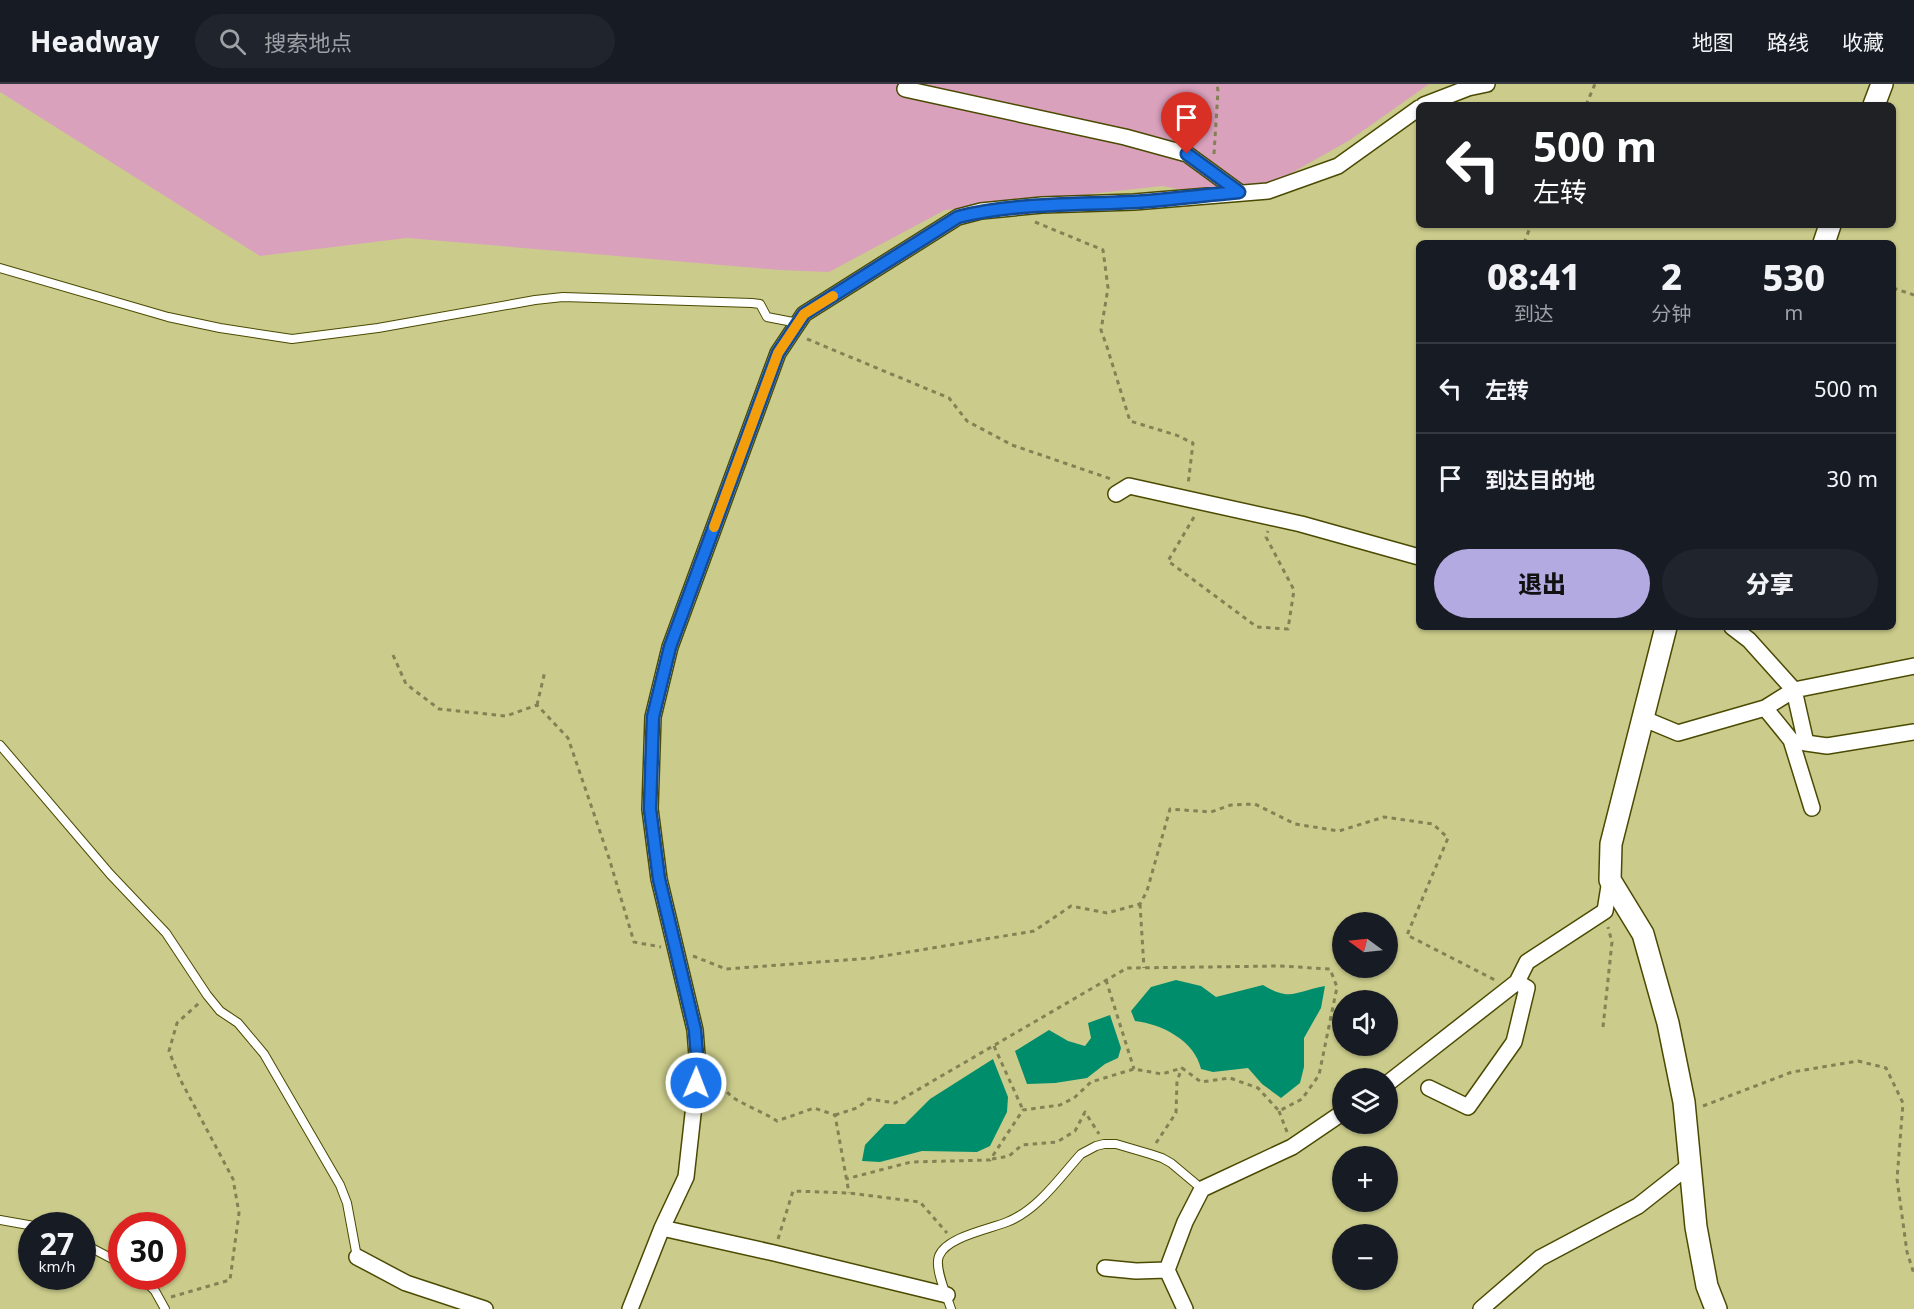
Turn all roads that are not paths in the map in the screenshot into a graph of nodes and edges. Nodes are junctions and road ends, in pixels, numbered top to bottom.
1 (1487, 84) edge
2 (1882, 84) edge
3 (905, 89) dead end
4 (1432, 102) edge
5 (1875, 102) edge
6 (1416, 110) edge
7 (1239, 192) junction
8 (0, 268) edge
9 (795, 327) junction
10 (1122, 490) road end
11 (1416, 556) edge
12 (1665, 630) edge
13 (1736, 630) edge
14 (1914, 666) edge
15 (1794, 690) junction
16 (1765, 708) junction
17 (1642, 718) junction
18 (1914, 732) edge
19 (0, 745) edge
20 (1812, 808) dead end
21 (1610, 880) junction
22 (1513, 984) junction
23 (1398, 1075) edge
24 (1429, 1088) dead end
25 (1332, 1120) edge
26 (1690, 1165) junction
27 (1202, 1189) junction
28 (0, 1220) edge
29 (18, 1223) edge
30 (662, 1228) junction
31 (357, 1257) joint
32 (1105, 1268) dead end
33 (1167, 1270) junction
34 (154, 1290) edge
35 (949, 1302) edge
36 (165, 1309) edge
37 (485, 1309) edge
38 (630, 1309) edge
39 (1185, 1309) edge
40 (1481, 1309) edge
41 (1716, 1309) edge

1 - 4 street
2 - 5 street
3 - 7 street
6 - 7 street
7 - 9 street
8 - 9 lane
9 - 30 street
10 - 11 street
12 - 17 street
13 - 15 street
14 - 15 street
15 - 16 street
15 - 18 street
16 - 17 street
16 - 20 street
17 - 21 street
19 - 31 lane
21 - 22 street
21 - 26 street
22 - 23 street
22 - 24 street
25 - 27 street
26 - 40 street
26 - 41 street
27 - 33 street
27 - 35 lane
28 - 29 lane
30 - 35 street
30 - 38 street
31 - 37 street
32 - 33 street
33 - 39 street
34 - 36 lane

